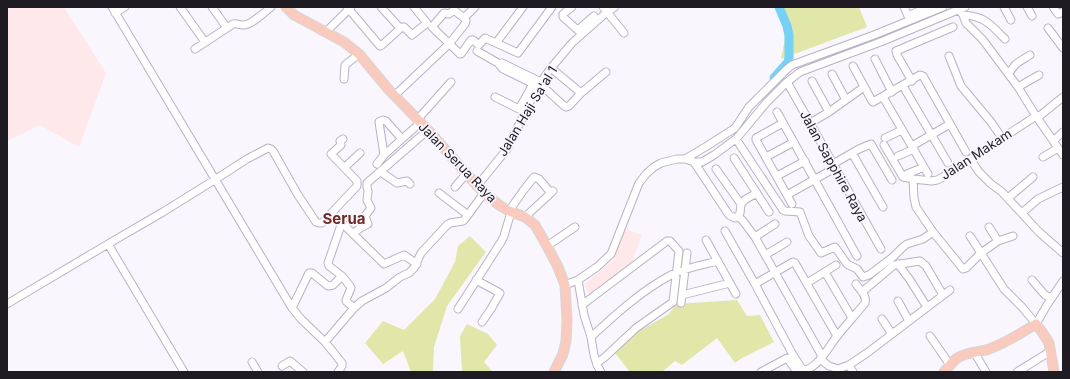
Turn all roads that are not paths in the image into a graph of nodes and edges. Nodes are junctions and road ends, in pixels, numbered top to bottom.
1 (125, 7) edge
2 (180, 7) edge
3 (212, 7) edge
4 (270, 7) edge
5 (286, 7) edge
6 (381, 7) edge
7 (414, 7) edge
8 (475, 7) edge
9 (524, 7) edge
10 (552, 7) edge
11 (572, 7) edge
12 (615, 7) edge
13 (904, 7) edge
14 (928, 7) edge
15 (943, 7) edge
16 (966, 7) edge
17 (1004, 7) edge
18 (1027, 7) edge
19 (1053, 7) edge
20 (349, 8) edge
21 (113, 10) edge
22 (605, 10) edge
23 (959, 10) edge
24 (1063, 12) edge
25 (594, 16) dead end
26 (1032, 16) dead end
27 (464, 18) junction
28 (1011, 20) dead end
29 (953, 27) dead end
30 (227, 28) junction
31 (400, 28) junction
32 (1048, 28) dead end
33 (326, 32) junction
34 (580, 32) junction
35 (624, 33) dead end
36 (1005, 39) dead end
37 (205, 42) junction
38 (496, 43) junction
39 (449, 44) junction
40 (1063, 48) edge
41 (195, 49) dead end
42 (477, 51) dead end
43 (359, 54) junction
44 (1030, 55) dead end
45 (949, 56) dead end
46 (874, 59) dead end
47 (853, 66) dead end
48 (551, 68) junction
49 (606, 72) dead end
50 (1008, 73) junction
51 (832, 74) dead end
52 (1039, 75) dead end
53 (344, 79) dead end
54 (812, 81) dead end
55 (912, 81) junction
56 (451, 82) dead end
57 (787, 82) junction
58 (538, 84) junction
59 (903, 86) junction
60 (864, 87) junction
61 (1018, 87) junction
62 (892, 92) junction
63 (581, 93) junction
64 (394, 96) junction
65 (495, 97) dead end
66 (883, 97) junction
67 (1063, 97) edge
68 (846, 100) junction
69 (522, 111) junction
70 (777, 112) dead end
71 (829, 112) junction
72 (1037, 117) junction
73 (419, 121) junction
74 (783, 123) junction
75 (810, 123) junction
76 (950, 124) junction
77 (428, 130) junction
78 (902, 130) junction
79 (1063, 132) edge
80 (931, 135) junction
81 (1002, 138) junction
82 (343, 139) dead end
83 (402, 139) junction
84 (736, 139) junction
85 (1053, 141) junction
86 (794, 142) junction
87 (913, 148) junction
88 (1058, 148) junction
89 (966, 152) dead end
90 (360, 153) dead end
91 (852, 153) junction
92 (384, 155) junction
93 (1063, 155) edge
94 (898, 156) dead end
95 (1043, 156) dead end
96 (766, 157) junction
97 (734, 158) dead end
98 (685, 159) junction
99 (970, 160) junction
100 (805, 161) junction
101 (694, 162) junction
102 (377, 164) dead end
103 (948, 164) dead end
104 (834, 166) junction
105 (344, 168) junction
106 (716, 168) dead end
107 (381, 172) junction
108 (466, 174) junction
109 (777, 176) junction
110 (910, 177) junction
111 (1033, 177) dead end
112 (216, 179) junction
113 (815, 179) junction
114 (892, 180) dead end
115 (358, 184) junction
116 (410, 184) dead end
117 (367, 185) junction
118 (477, 186) junction
119 (1063, 186) edge
120 (455, 188) dead end
121 (439, 193) dead end
122 (484, 193) junction
123 (757, 193) junction
124 (787, 195) junction
125 (1008, 198) junction
126 (741, 204) junction
127 (792, 204) dead end
128 (883, 207) dead end
129 (510, 211) junction
130 (769, 212) dead end
131 (1022, 213) junction
132 (468, 215) junction
133 (738, 216) junction
134 (525, 217) junction
135 (775, 224) dead end
136 (575, 227) dead end
137 (989, 227) dead end
138 (725, 231) dead end
139 (934, 232) junction
140 (354, 234) junction
141 (970, 236) dead end
142 (1013, 236) dead end
143 (755, 237) junction
144 (706, 240) dead end
145 (787, 242) dead end
146 (998, 242) junction
147 (108, 244) junction
148 (547, 246) junction
149 (881, 249) dead end
150 (981, 252) junction
151 (687, 253) dead end
152 (1063, 253) edge
153 (765, 255) junction
154 (857, 256) dead end
155 (718, 261) junction
156 (417, 264) junction
157 (898, 264) junction
158 (836, 266) dead end
159 (681, 271) junction
160 (825, 272) junction
161 (775, 273) junction
162 (342, 276) junction
163 (476, 280) junction
164 (578, 280) junction
165 (1032, 280) dead end
166 (1063, 281) edge
167 (807, 283) junction
168 (730, 284) junction
169 (755, 284) junction
170 (856, 284) dead end
171 (564, 285) junction
172 (950, 290) dead end
173 (862, 292) junction
174 (736, 294) dead end
175 (943, 295) junction
176 (1050, 298) junction
177 (898, 301) dead end
178 (7, 304) edge
179 (582, 306) junction
180 (292, 308) junction
181 (354, 308) junction
182 (927, 308) junction
183 (458, 309) dead end
184 (852, 318) junction
185 (882, 319) dead end
186 (909, 321) junction
187 (482, 322) dead end
188 (1036, 324) junction
189 (892, 334) junction
190 (837, 336) junction
191 (930, 336) dead end
192 (591, 337) junction
193 (325, 342) junction
194 (1050, 351) junction
195 (974, 352) junction
196 (821, 358) junction
197 (252, 362) dead end
198 (849, 365) junction
199 (282, 366) dead end
200 (599, 368) edge
201 (949, 369) edge
202 (184, 372) edge
203 (258, 372) edge
204 (303, 372) edge
205 (338, 372) edge
206 (554, 372) edge
207 (761, 372) edge
208 (797, 372) edge
209 (854, 372) edge
210 (986, 372) edge
211 (1017, 372) edge
212 (1054, 372) edge

1 - 21 street
2 - 37 street
3 - 30 street
4 - 30 street
5 - 33 main road, Jalan Serua Raya
6 - 31 street
7 - 31 street
8 - 27 street
9 - 38 street
10 - 38 street
11 - 34 street
12 - 22 street, Jalan Haji Sa'al 1
13 - 14 street
15 - 98 street
16 - 23 street
17 - 28 street
18 - 26 street
19 - 24 street
20 - 31 street
20 - 33 street
21 - 112 street
22 - 34 street, Jalan Haji Sa'al 1
22 - 35 street
23 - 36 street
23 - 50 street
23 - 57 street
25 - 34 street
27 - 39 street
27 - 39 street
29 - 55 street
30 - 37 street
32 - 40 street
33 - 43 main road, Jalan Serua Raya
34 - 48 street, Jalan Haji Sa'al 1
37 - 41 street
38 - 39 street
39 - 64 street
42 - 58 street
43 - 53 street
43 - 64 main road, Jalan Serua Raya
44 - 50 street
45 - 81 street
46 - 62 street
47 - 60 street
48 - 58 street, Jalan Haji Sa'al 1
48 - 63 street
49 - 63 street
50 - 61 street
51 - 68 street
52 - 61 street
54 - 71 street
55 - 59 street
55 - 76 street
56 - 73 street
57 - 75 street, Jalan Sapphire Raya
57 - 84 street
58 - 63 street
58 - 69 street, Jalan Haji Sa'al 1
59 - 62 street
59 - 80 street
60 - 66 street
60 - 68 street
61 - 72 street
62 - 66 street
64 - 73 main road, Jalan Serua Raya
65 - 69 street
66 - 78 street
67 - 72 street, Jalan Makam
68 - 71 street
69 - 118 street, Jalan Haji Sa'al 1
70 - 74 street
71 - 75 street
72 - 81 street, Jalan Makam
72 - 85 street
73 - 77 main road, Jalan Serua Raya
73 - 83 street
74 - 86 street
74 - 96 street
75 - 104 street, Jalan Sapphire Raya
76 - 80 street
76 - 89 street
77 - 107 street
77 - 108 main road, Jalan Serua Raya
78 - 87 street
78 - 110 street
79 - 85 street
80 - 87 street
80 - 103 street
81 - 99 street, Jalan Makam
82 - 105 street
83 - 92 street
83 - 92 street
84 - 101 street
84 - 139 street
85 - 88 street
86 - 96 street
86 - 100 street
87 - 94 street
87 - 110 street
88 - 93 street
88 - 95 street
90 - 105 street
91 - 104 street
91 - 114 street
91 - 128 street
92 - 102 street
96 - 109 street
97 - 123 street
98 - 101 street
98 - 164 street
99 - 110 street, Jalan Makam
99 - 125 street
100 - 109 street
100 - 113 street
101 - 133 street
104 - 113 street
104 - 149 street, Jalan Sapphire Raya
105 - 115 street
106 - 126 street
107 - 116 street
107 - 117 street
108 - 118 main road, Jalan Serua Raya
108 - 120 street
109 - 124 street
110 - 139 street
111 - 125 street
112 - 115 street
112 - 147 street
112 - 180 street
113 - 124 street
113 - 154 street
115 - 117 street
117 - 140 street
118 - 122 main road, Jalan Serua Raya
119 - 131 street
121 - 132 street
122 - 129 main road, Jalan Serua Raya
122 - 132 street
123 - 126 street
123 - 130 street
124 - 127 street
125 - 131 street
126 - 133 street
129 - 134 main road, Jalan Serua Raya
129 - 134 street
129 - 163 street
131 - 152 street
132 - 156 street
133 - 143 street
134 - 148 main road, Jalan Serua Raya
135 - 143 street
136 - 148 street
137 - 146 street
138 - 169 street
139 - 150 street
140 - 156 street
140 - 162 street
141 - 150 street
142 - 146 street
143 - 153 street
144 - 155 street
145 - 153 street
146 - 150 street
147 - 178 street
147 - 202 street
148 - 171 main road, Jalan Serua Raya
150 - 188 street
151 - 159 street
153 - 161 street
155 - 159 street
155 - 168 street
156 - 181 street
157 - 173 street
157 - 175 street
157 - 182 street
158 - 160 street
159 - 168 street
159 - 179 street
159 - 192 street
159 - 200 street
160 - 167 street
160 - 184 street
161 - 167 street
161 - 169 street
161 - 196 street
162 - 180 street
162 - 181 street
163 - 183 street
163 - 187 street
164 - 171 street
164 - 179 street
165 - 176 street
166 - 176 street
167 - 190 street
168 - 174 street
169 - 196 street
170 - 173 street
171 - 206 main road, Jalan Serua Raya
172 - 175 street
173 - 184 street
175 - 182 street
176 - 188 street
177 - 186 street
179 - 192 street
180 - 193 street
181 - 193 street
182 - 186 street
184 - 190 street
185 - 189 street
186 - 189 street
188 - 194 main road
188 - 195 main road
189 - 198 street
190 - 196 street
191 - 201 street
192 - 200 street
193 - 205 street
194 - 211 street
194 - 212 main road
195 - 201 main road
195 - 210 street
196 - 198 street
197 - 203 street
198 - 209 street
199 - 204 street
207 - 208 street

